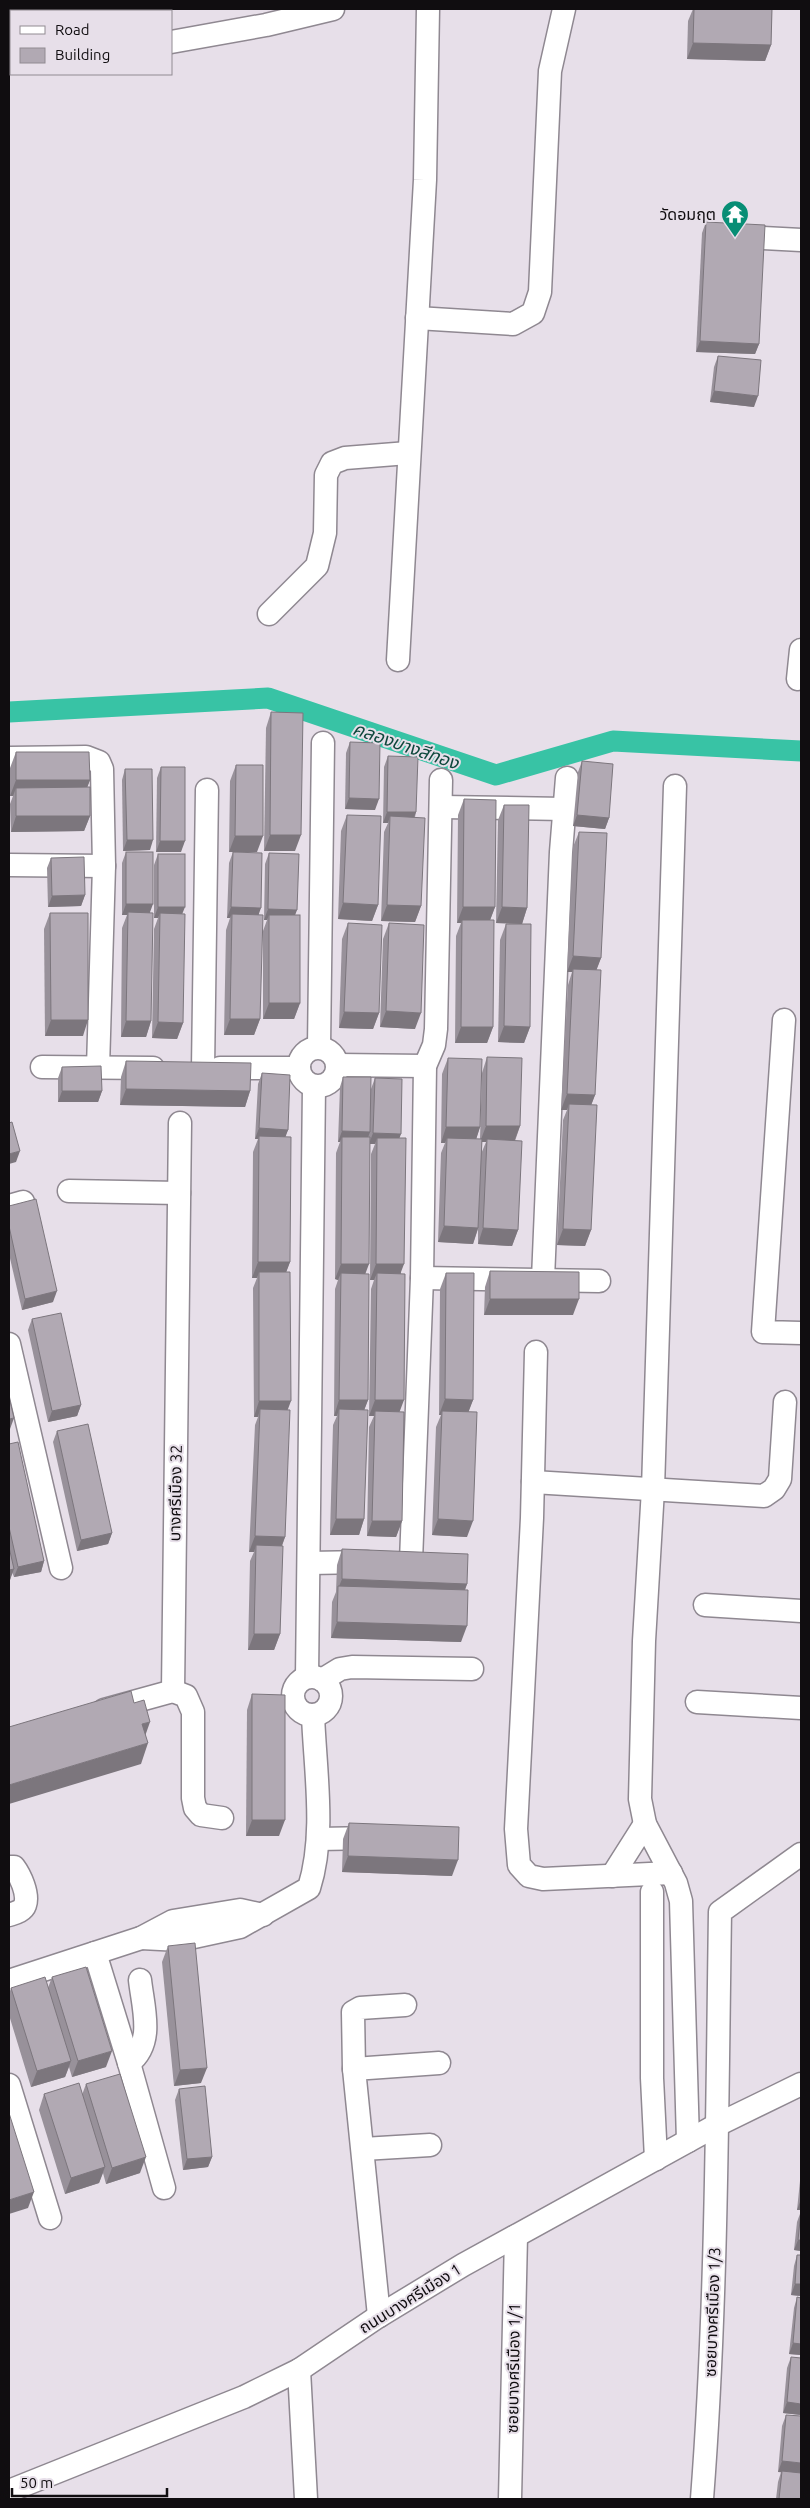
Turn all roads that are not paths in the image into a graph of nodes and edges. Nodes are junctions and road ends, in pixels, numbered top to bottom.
1 (333, 9) edge
2 (428, 9) edge
3 (564, 9) edge
4 (172, 42) edge
5 (763, 238) edge
6 (801, 240) edge
7 (418, 318) junction
8 (408, 453) junction
9 (269, 614) dead end
10 (801, 650) edge
11 (398, 660) dead end
12 (798, 679) dead end
13 (323, 742) dead end
14 (10, 758) edge
15 (567, 778) dead end
16 (441, 780) dead end
17 (675, 786) dead end
18 (207, 790) dead end
19 (442, 807) junction
20 (564, 810) junction
21 (9, 865) edge
22 (104, 866) junction
23 (784, 1020) dead end
24 (319, 1047) junction
25 (337, 1065) junction
26 (425, 1066) junction
27 (42, 1067) dead end
28 (98, 1068) junction
29 (187, 1068) junction
30 (299, 1068) junction
31 (314, 1086) junction
32 (180, 1123) dead end
33 (69, 1191) dead end
34 (179, 1193) junction
35 (422, 1278) junction
36 (543, 1279) junction
37 (600, 1281) dead end
38 (801, 1333) edge
39 (9, 1344) edge
40 (536, 1352) dead end
41 (785, 1402) dead end
42 (533, 1482) junction
43 (652, 1489) junction
44 (309, 1563) junction
45 (61, 1568) dead end
46 (705, 1605) dead end
47 (801, 1611) edge
48 (472, 1669) dead end
49 (315, 1678) junction
50 (173, 1691) junction
51 (697, 1702) dead end
52 (801, 1708) edge
53 (313, 1715) junction
54 (82, 1716) edge
55 (222, 1818) dead end
56 (645, 1824) junction
57 (393, 1838) edge
58 (318, 1839) junction
59 (801, 1854) edge
60 (9, 1867) edge
61 (671, 1873) junction
62 (612, 1876) junction
63 (652, 1892) dead end
64 (9, 1915) edge
65 (94, 1953) junction
66 (140, 1980) dead end
67 (9, 1981) edge
68 (405, 2005) dead end
69 (129, 2063) junction
70 (439, 2063) dead end
71 (354, 2068) junction
72 (801, 2080) edge
73 (9, 2085) edge
74 (717, 2125) junction
75 (688, 2141) junction
76 (430, 2145) dead end
77 (363, 2149) junction
78 (656, 2159) junction
79 (164, 2188) dead end
80 (50, 2218) dead end
81 (516, 2236) junction
82 (379, 2316) junction
83 (300, 2370) junction
84 (9, 2491) edge
85 (306, 2499) edge
86 (510, 2499) edge
87 (702, 2499) edge

1 - 4 street
2 - 7 street
3 - 7 street
5 - 6 street
7 - 8 street
8 - 9 street
8 - 11 street
10 - 12 street
13 - 24 street
14 - 22 street
15 - 20 street
16 - 19 street
17 - 43 street
18 - 29 street
19 - 20 street
19 - 26 street
20 - 36 street
21 - 22 street
22 - 28 street
23 - 38 street
24 - 25 street
24 - 30 street
25 - 26 street
25 - 31 street
26 - 35 street
27 - 28 street
28 - 29 street
29 - 30 street
30 - 31 street
31 - 44 street
32 - 34 street, บางศรีเมือง 32
33 - 34 street
34 - 50 street, บางศรีเมือง 32
35 - 36 street
35 - 44 street
36 - 37 street
39 - 45 street
40 - 42 street
41 - 43 street
42 - 43 street
42 - 62 street
43 - 56 street
44 - 49 street
46 - 47 street
48 - 49 street
49 - 53 street
49 - 53 street
50 - 54 street
50 - 55 street
51 - 52 street
53 - 58 street
56 - 61 street
56 - 62 street
57 - 58 street
58 - 65 street
59 - 74 street, ซอยบางศรีเมือง 1/3
60 - 64 street
61 - 62 street
61 - 75 street
63 - 78 street
65 - 67 street
65 - 69 street
66 - 69 street
68 - 71 street
69 - 79 street
70 - 71 street
71 - 77 street
72 - 74 street, ถนนบางศรีเมือง 1
73 - 80 street
74 - 75 street, ถนนบางศรีเมือง 1
74 - 87 street, ซอยบางศรีเมือง 1/3
75 - 78 street, ถนนบางศรีเมือง 1
76 - 77 street
77 - 82 street
78 - 81 street, ถนนบางศรีเมือง 1
81 - 82 street, ถนนบางศรีเมือง 1
81 - 86 street, ซอยบางศรีเมือง 1/1
82 - 83 street, ถนนบางศรีเมือง 1
83 - 84 street, ถนนบางศรีเมือง 1
83 - 85 street

